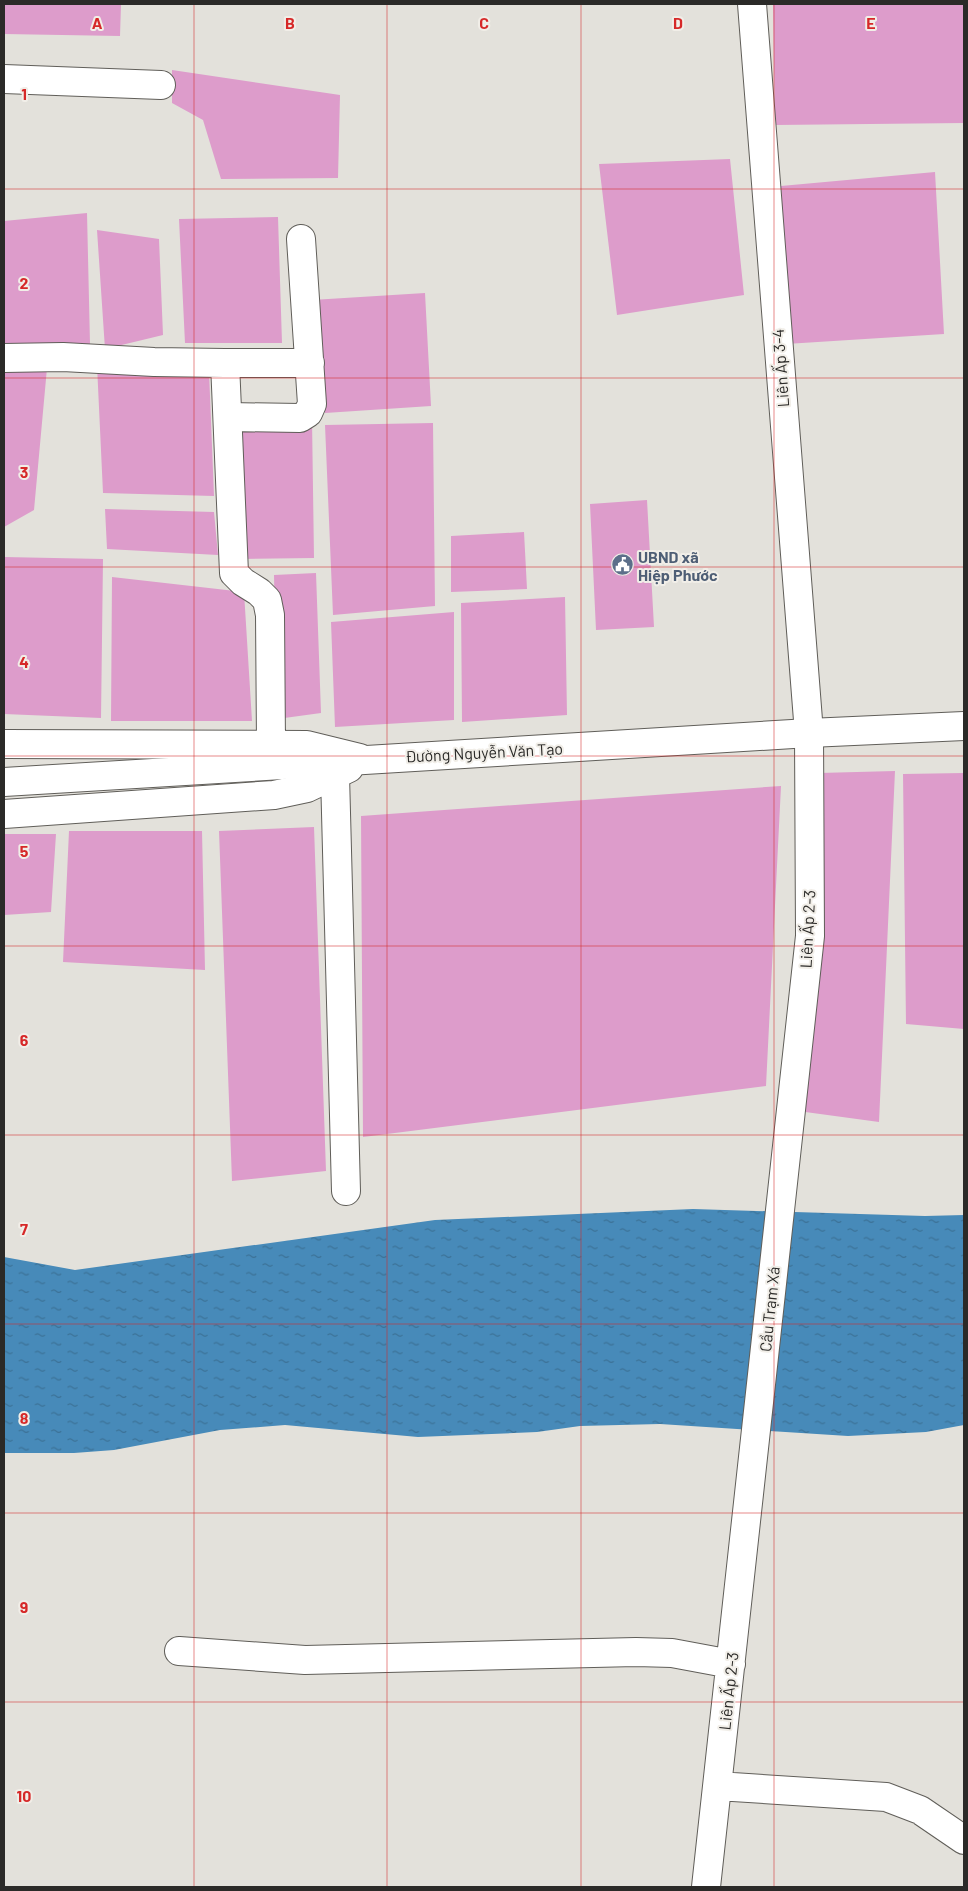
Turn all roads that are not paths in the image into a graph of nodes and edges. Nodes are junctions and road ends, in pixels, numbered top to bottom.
1 (752, 4) edge
2 (4, 79) edge
3 (161, 84) dead end
4 (302, 240) dead end
5 (4, 358) edge
6 (225, 363) junction
7 (310, 363) junction
8 (229, 417) junction
9 (964, 726) edge
10 (809, 733) junction
11 (4, 744) edge
12 (271, 744) junction
13 (366, 760) junction
14 (334, 775) junction
15 (4, 782) edge
16 (4, 814) edge
17 (789, 1125) joint
18 (346, 1191) dead end
19 (750, 1494) joint
20 (179, 1651) dead end
21 (731, 1664) junction
22 (717, 1786) junction
23 (964, 1840) edge
24 (706, 1887) edge

1 - 10 street, Liên Ấp 3-4
2 - 3 street
4 - 7 street
5 - 6 street
6 - 7 street
6 - 8 street
7 - 8 street
8 - 12 street
9 - 10 street, Đường Nguyễn Văn Tạo
10 - 13 street, Đường Nguyễn Văn Tạo
10 - 17 street, Liên Ấp 2-3
11 - 12 street
12 - 13 street
13 - 14 street
13 - 15 street, Đường Nguyễn Văn Tạo
14 - 16 street
14 - 18 street
17 - 19 street, Cầu Trạm Xá
19 - 21 street, Liên Ấp 2-3
20 - 21 street
21 - 22 street, Liên Ấp 2-3
22 - 23 street
22 - 24 street, Liên Ấp 2-3

